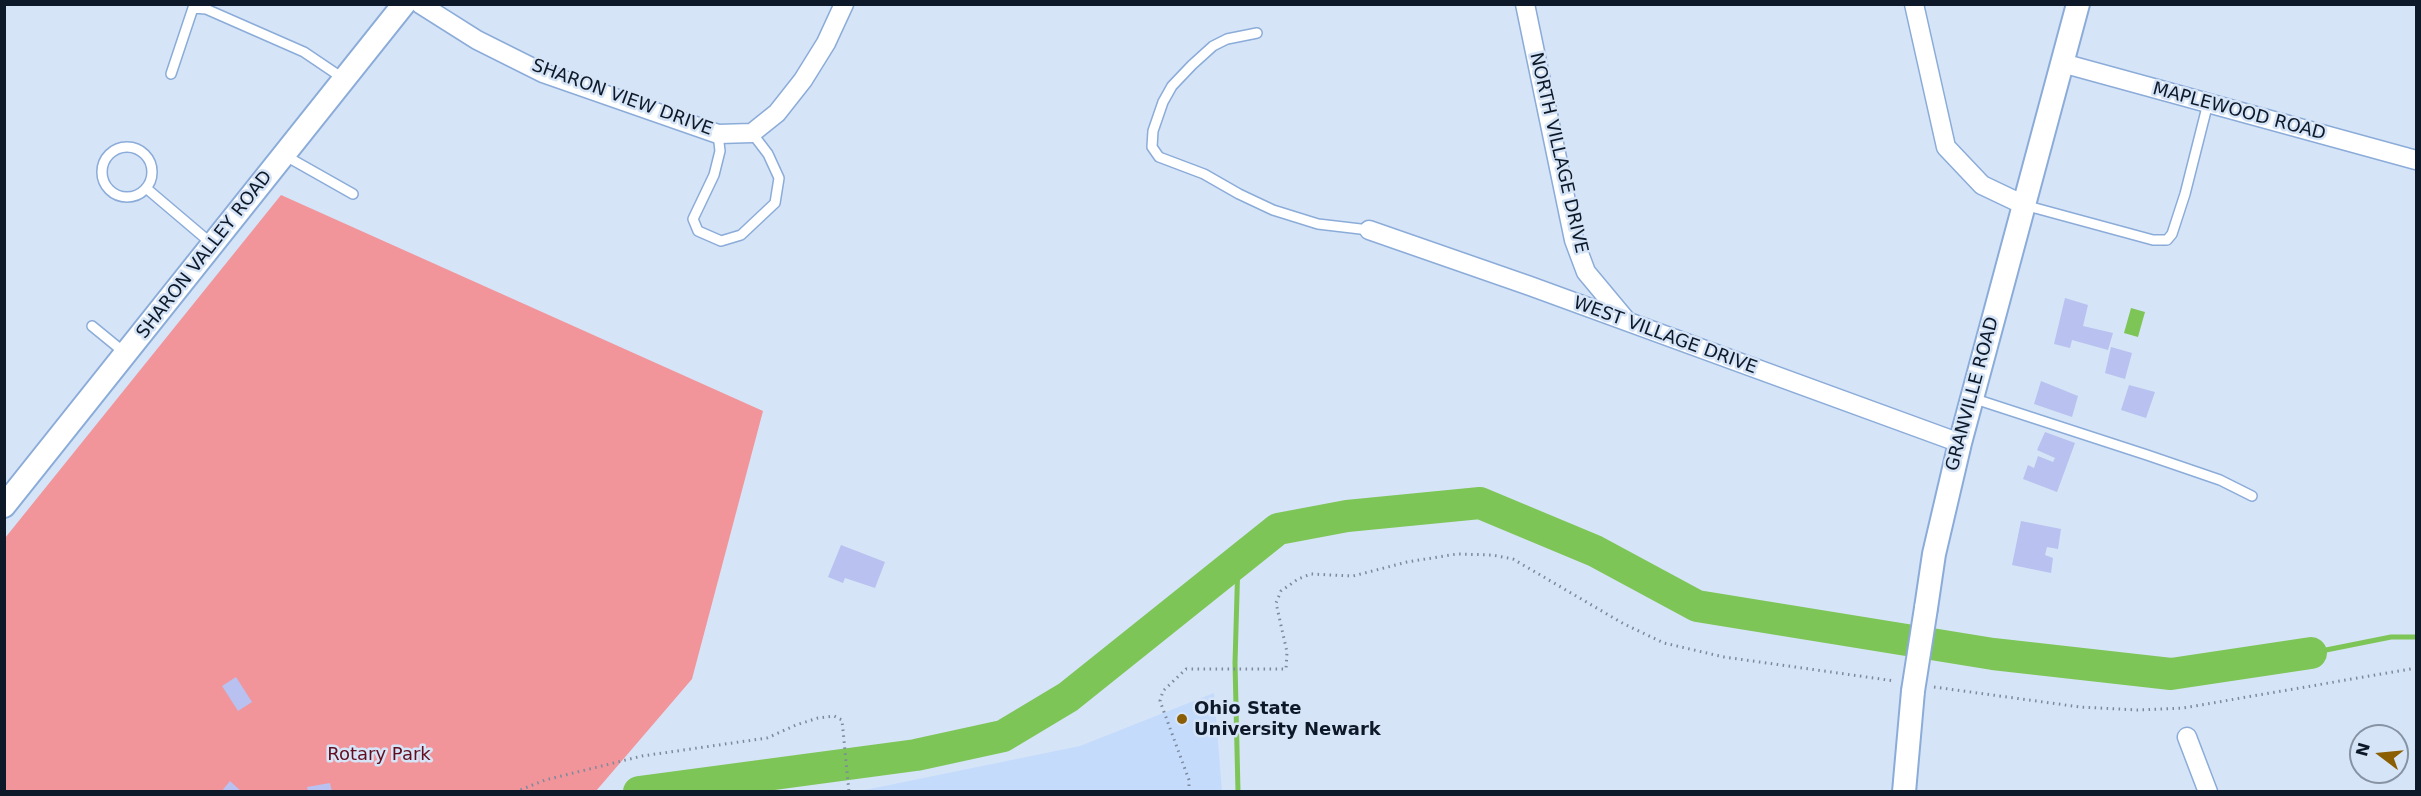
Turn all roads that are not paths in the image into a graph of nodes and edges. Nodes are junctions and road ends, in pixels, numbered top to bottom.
1 (404, 4) edge
2 (420, 4) edge
3 (844, 4) edge
4 (1525, 4) edge
5 (1914, 4) edge
6 (2078, 4) edge
7 (1257, 33) dead end
8 (2062, 63) junction
9 (171, 74) dead end
10 (345, 80) junction
11 (2208, 103) junction
12 (752, 133) junction
13 (718, 134) junction
14 (284, 155) junction
15 (2416, 160) edge
16 (146, 188) junction
17 (353, 195) dead end
18 (2024, 205) junction
19 (1369, 230) joint
20 (213, 245) junction
21 (1628, 322) junction
22 (93, 326) dead end
23 (126, 354) junction
24 (1972, 398) junction
25 (1960, 443) junction
26 (2252, 496) dead end
27 (4, 506) edge
28 (2187, 737) dead end
29 (1904, 792) edge
30 (2208, 792) edge

1 - 10 street, SHARON VALLEY ROAD
2 - 13 street, SHARON VIEW DRIVE
3 - 12 street
4 - 21 street, NORTH VILLAGE DRIVE
5 - 18 street
6 - 8 street, GRANVILLE ROAD
7 - 19 lane
8 - 11 street, MAPLEWOOD ROAD
8 - 18 street, GRANVILLE ROAD
9 - 10 lane
10 - 14 street, SHARON VALLEY ROAD
11 - 15 street, MAPLEWOOD ROAD
11 - 18 lane
12 - 13 street, SHARON VIEW DRIVE
12 - 13 lane
14 - 17 lane
14 - 20 street, SHARON VALLEY ROAD
16 - 16 lane
16 - 20 lane
18 - 24 street, GRANVILLE ROAD
19 - 21 street, WEST VILLAGE DRIVE
20 - 23 street, SHARON VALLEY ROAD
21 - 25 street, WEST VILLAGE DRIVE
22 - 23 lane
23 - 27 street, SHARON VALLEY ROAD
24 - 25 street, GRANVILLE ROAD
24 - 26 lane
25 - 29 street, GRANVILLE ROAD, bridge
28 - 30 street

